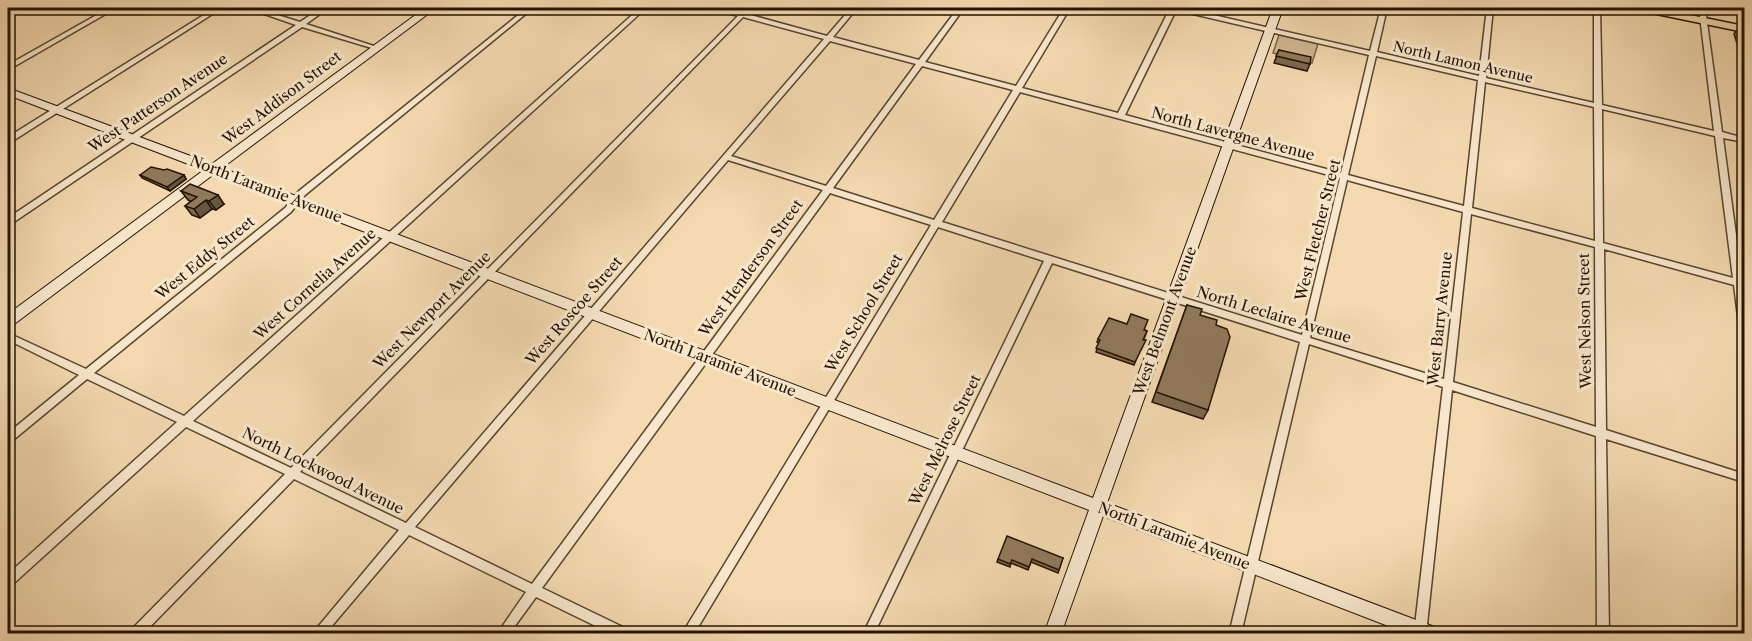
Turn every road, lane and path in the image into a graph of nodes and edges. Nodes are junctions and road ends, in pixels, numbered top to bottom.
1 (112, 8) edge
2 (219, 8) edge
3 (250, 8) edge
4 (325, 8) edge
5 (431, 8) edge
6 (530, 8) edge
7 (643, 8) edge
8 (716, 8) edge
9 (749, 8) edge
10 (854, 8) edge
11 (961, 8) edge
12 (1067, 8) edge
13 (1175, 8) edge
14 (1278, 8) edge
15 (1384, 8) edge
16 (1490, 8) edge
17 (1597, 8) edge
18 (1642, 8) edge
19 (1702, 8) edge
20 (742, 15) junction
21 (1703, 20) junction
22 (301, 24) junction
23 (1744, 28) edge
24 (1270, 30) junction
25 (828, 38) junction
26 (377, 48) junction
27 (1374, 54) junction
28 (920, 63) junction
29 (8, 68) edge
30 (1482, 79) junction
31 (1017, 89) junction
32 (8, 91) edge
33 (1597, 106) junction
34 (56, 109) junction
35 (1120, 117) junction
36 (1719, 135) junction
37 (131, 138) junction
38 (8, 140) edge
39 (1744, 140) edge
40 (1228, 146) junction
41 (726, 157) junction
42 (213, 169) junction
43 (1344, 177) junction
44 (828, 189) junction
45 (296, 201) junction
46 (1467, 210) junction
47 (8, 222) edge
48 (935, 224) junction
49 (390, 237) junction
50 (1599, 246) junction
51 (1049, 260) junction
52 (489, 274) junction
53 (1742, 284) edge
54 (1173, 300) junction
55 (591, 314) junction
56 (8, 321) edge
57 (1744, 325) edge
58 (8, 336) edge
59 (1305, 341) junction
60 (705, 357) junction
61 (87, 374) junction
62 (1448, 386) junction
63 (827, 404) junction
64 (185, 421) junction
65 (1601, 434) junction
66 (8, 438) edge
67 (956, 453) junction
68 (292, 473) junction
69 (1744, 478) edge
70 (1098, 507) junction
71 (407, 529) junction
72 (1251, 565) junction
73 (8, 582) edge
74 (534, 590) junction
75 (1424, 632) edge
76 (135, 633) edge
77 (317, 633) edge
78 (502, 633) edge
79 (625, 633) edge
80 (687, 633) edge
81 (868, 633) edge
82 (1052, 633) edge
83 (1235, 633) edge
84 (1603, 633) edge

1 - 29 street
2 - 34 street
3 - 22 street
4 - 22 street, West Patterson Avenue
5 - 26 street, West Addison Street
6 - 45 street, West Eddy Street
7 - 49 street, West Cornelia Avenue
8 - 20 street, North Lavergne Avenue
9 - 20 street, West Newport Avenue
10 - 25 street, West Roscoe Street
11 - 28 street, West Henderson Street
12 - 31 street, West School Street
13 - 24 street, North Lamon Avenue
13 - 35 street
14 - 24 street, West Belmont Avenue
15 - 27 street, West Fletcher Street
16 - 30 street, West Barry Avenue
17 - 33 street, West Nelson Street
18 - 21 main road
19 - 21 street
20 - 25 street, North Lavergne Avenue
20 - 52 street, West Newport Avenue
21 - 23 main road
21 - 36 street
22 - 26 street
22 - 37 street, West Patterson Avenue
24 - 27 street, North Lamon Avenue
24 - 40 street, West Belmont Avenue
25 - 28 street, North Lavergne Avenue
25 - 41 street, West Roscoe Street
26 - 42 street, West Addison Street
27 - 30 street, North Lamon Avenue
27 - 43 street, West Fletcher Street
28 - 31 street, North Lavergne Avenue
28 - 44 street, West Henderson Street
30 - 33 street, North Lamon Avenue
30 - 46 street, West Barry Avenue
31 - 35 street, North Lavergne Avenue
31 - 48 street, West School Street
32 - 34 street, North Laramie Avenue
33 - 36 street, North Lamon Avenue
33 - 50 street, West Nelson Street
34 - 37 street, North Laramie Avenue
34 - 38 street
35 - 40 street, North Lavergne Avenue
36 - 39 street, North Lamon Avenue
36 - 53 street
37 - 42 street, North Laramie Avenue
37 - 47 street, West Patterson Avenue
40 - 43 street, North Lavergne Avenue
40 - 54 street, West Belmont Avenue
41 - 44 street, North Leclaire Avenue
41 - 55 street, West Roscoe Street
42 - 45 street, North Laramie Avenue
42 - 56 street, West Addison Street
43 - 46 street, North Lavergne Avenue
43 - 59 street, West Fletcher Street
44 - 48 street, North Leclaire Avenue
44 - 60 street, West Henderson Street
45 - 49 street, North Laramie Avenue
45 - 61 street, West Eddy Street
46 - 50 street, North Lavergne Avenue
46 - 62 street, West Barry Avenue
48 - 51 street, North Leclaire Avenue
48 - 63 street, West School Street
49 - 52 street, North Laramie Avenue
49 - 64 street, West Cornelia Avenue
50 - 53 street, North Lavergne Avenue
50 - 65 street, West Nelson Street
51 - 54 street, North Leclaire Avenue
51 - 67 street, West Melrose Street
52 - 55 street, North Laramie Avenue
52 - 68 street, West Newport Avenue
53 - 57 street
54 - 59 street, North Leclaire Avenue
54 - 70 street, West Belmont Avenue
55 - 60 street, North Laramie Avenue
55 - 71 street, West Roscoe Street
58 - 61 street, North Lockwood Avenue
59 - 62 street, North Leclaire Avenue
59 - 72 street, West Fletcher Street
60 - 63 street, North Laramie Avenue
60 - 74 street, West Henderson Street
61 - 64 street, North Lockwood Avenue
61 - 66 street, West Eddy Street
62 - 65 street, North Leclaire Avenue
62 - 75 street, West Barry Avenue
63 - 67 street, North Laramie Avenue
63 - 80 street, West School Street
64 - 68 street, North Lockwood Avenue
64 - 73 street, West Cornelia Avenue
65 - 69 street, North Leclaire Avenue
65 - 84 street, West Nelson Street
67 - 70 street, North Laramie Avenue
67 - 81 street, West Melrose Street
68 - 71 street, North Lockwood Avenue
68 - 76 street, West Newport Avenue
70 - 72 street, North Laramie Avenue
70 - 82 street, West Belmont Avenue
71 - 74 street, North Lockwood Avenue
71 - 77 street, West Roscoe Street
72 - 75 street, North Laramie Avenue
72 - 83 street, West Fletcher Street
74 - 78 street, West Henderson Street
74 - 79 street, North Lockwood Avenue

